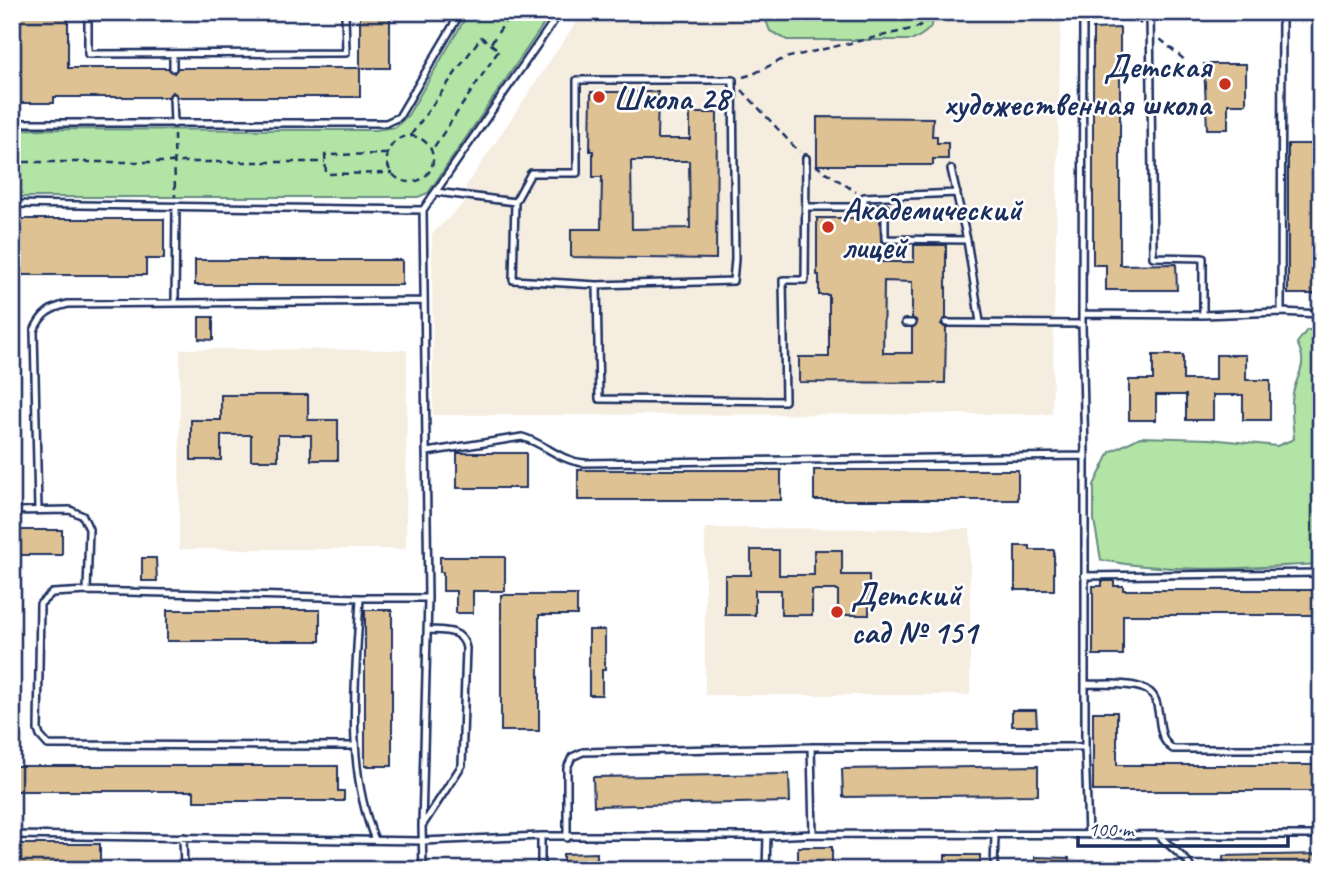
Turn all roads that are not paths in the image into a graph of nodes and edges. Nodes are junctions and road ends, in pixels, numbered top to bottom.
1 (88, 12) edge
2 (345, 12) edge
3 (461, 12) edge
4 (560, 12) edge
5 (1083, 12) edge
6 (1150, 12) edge
7 (1282, 12) edge
8 (173, 54) junction
9 (173, 68) dead end
10 (173, 97) dead end
11 (12, 123) edge
12 (174, 124) junction
13 (806, 158) road end
14 (951, 169) dead end
15 (436, 192) junction
16 (957, 193) junction
17 (515, 202) junction
18 (12, 204) edge
19 (864, 206) junction
20 (176, 207) junction
21 (806, 207) junction
22 (424, 210) junction
23 (967, 240) junction
24 (597, 285) junction
25 (424, 301) junction
26 (175, 303) junction
27 (1281, 312) junction
28 (1082, 314) junction
29 (1321, 314) edge
30 (1203, 315) junction
31 (979, 322) junction
32 (946, 323) dead end
33 (1082, 324) junction
34 (427, 452) junction
35 (1085, 456) junction
36 (38, 510) junction
37 (12, 511) edge
38 (1321, 573) edge
39 (1084, 576) junction
40 (87, 591) junction
41 (360, 598) junction
42 (428, 598) junction
43 (427, 630) junction
44 (1085, 684) junction
45 (354, 746) junction
46 (811, 747) junction
47 (1085, 747) junction
48 (1321, 749) edge
49 (422, 826) junction
50 (813, 834) junction
51 (995, 834) junction
52 (12, 835) edge
53 (1088, 835) junction
54 (1158, 835) junction
55 (1321, 835) edge
56 (183, 836) junction
57 (541, 836) junction
58 (766, 836) junction
59 (567, 838) junction
60 (375, 840) junction
61 (423, 841) junction
62 (184, 870) edge
63 (423, 870) edge
64 (541, 870) edge
65 (766, 870) edge
66 (994, 870) edge
67 (1192, 870) edge

1 - 8 lane
2 - 8 lane
3 - 12 lane
4 - 15 lane
5 - 28 lane
6 - 30 lane
7 - 27 lane
8 - 9 lane
10 - 12 lane
11 - 12 lane
13 - 21 lane
14 - 16 lane
15 - 17 lane
15 - 22 lane
16 - 19 lane
16 - 23 lane
17 - 24 lane
17 - 24 lane
18 - 20 lane
19 - 21 lane
19 - 23 lane
20 - 22 lane
20 - 26 lane
21 - 24 lane
22 - 25 lane
23 - 31 lane
25 - 26 lane
25 - 34 lane
26 - 36 lane
27 - 29 lane
27 - 30 lane
28 - 30 lane
28 - 33 lane
31 - 32 lane
31 - 33 lane
33 - 35 lane
34 - 35 lane
34 - 42 lane
35 - 39 lane
36 - 37 lane
36 - 40 lane
38 - 39 lane
39 - 44 lane
40 - 41 lane
40 - 45 lane
41 - 42 lane
41 - 45 lane
42 - 43 lane
43 - 49 lane
43 - 49 lane
44 - 47 lane
44 - 48 lane
45 - 60 lane
46 - 47 lane
46 - 50 lane
46 - 59 lane
47 - 53 lane
49 - 61 lane
50 - 51 lane
50 - 58 lane
51 - 53 lane
51 - 66 lane
52 - 56 lane
53 - 54 lane
54 - 55 lane
54 - 67 lane
56 - 60 lane
56 - 62 lane
57 - 59 lane
57 - 61 lane
57 - 64 lane
58 - 59 lane
58 - 65 lane
60 - 61 lane
61 - 63 lane

